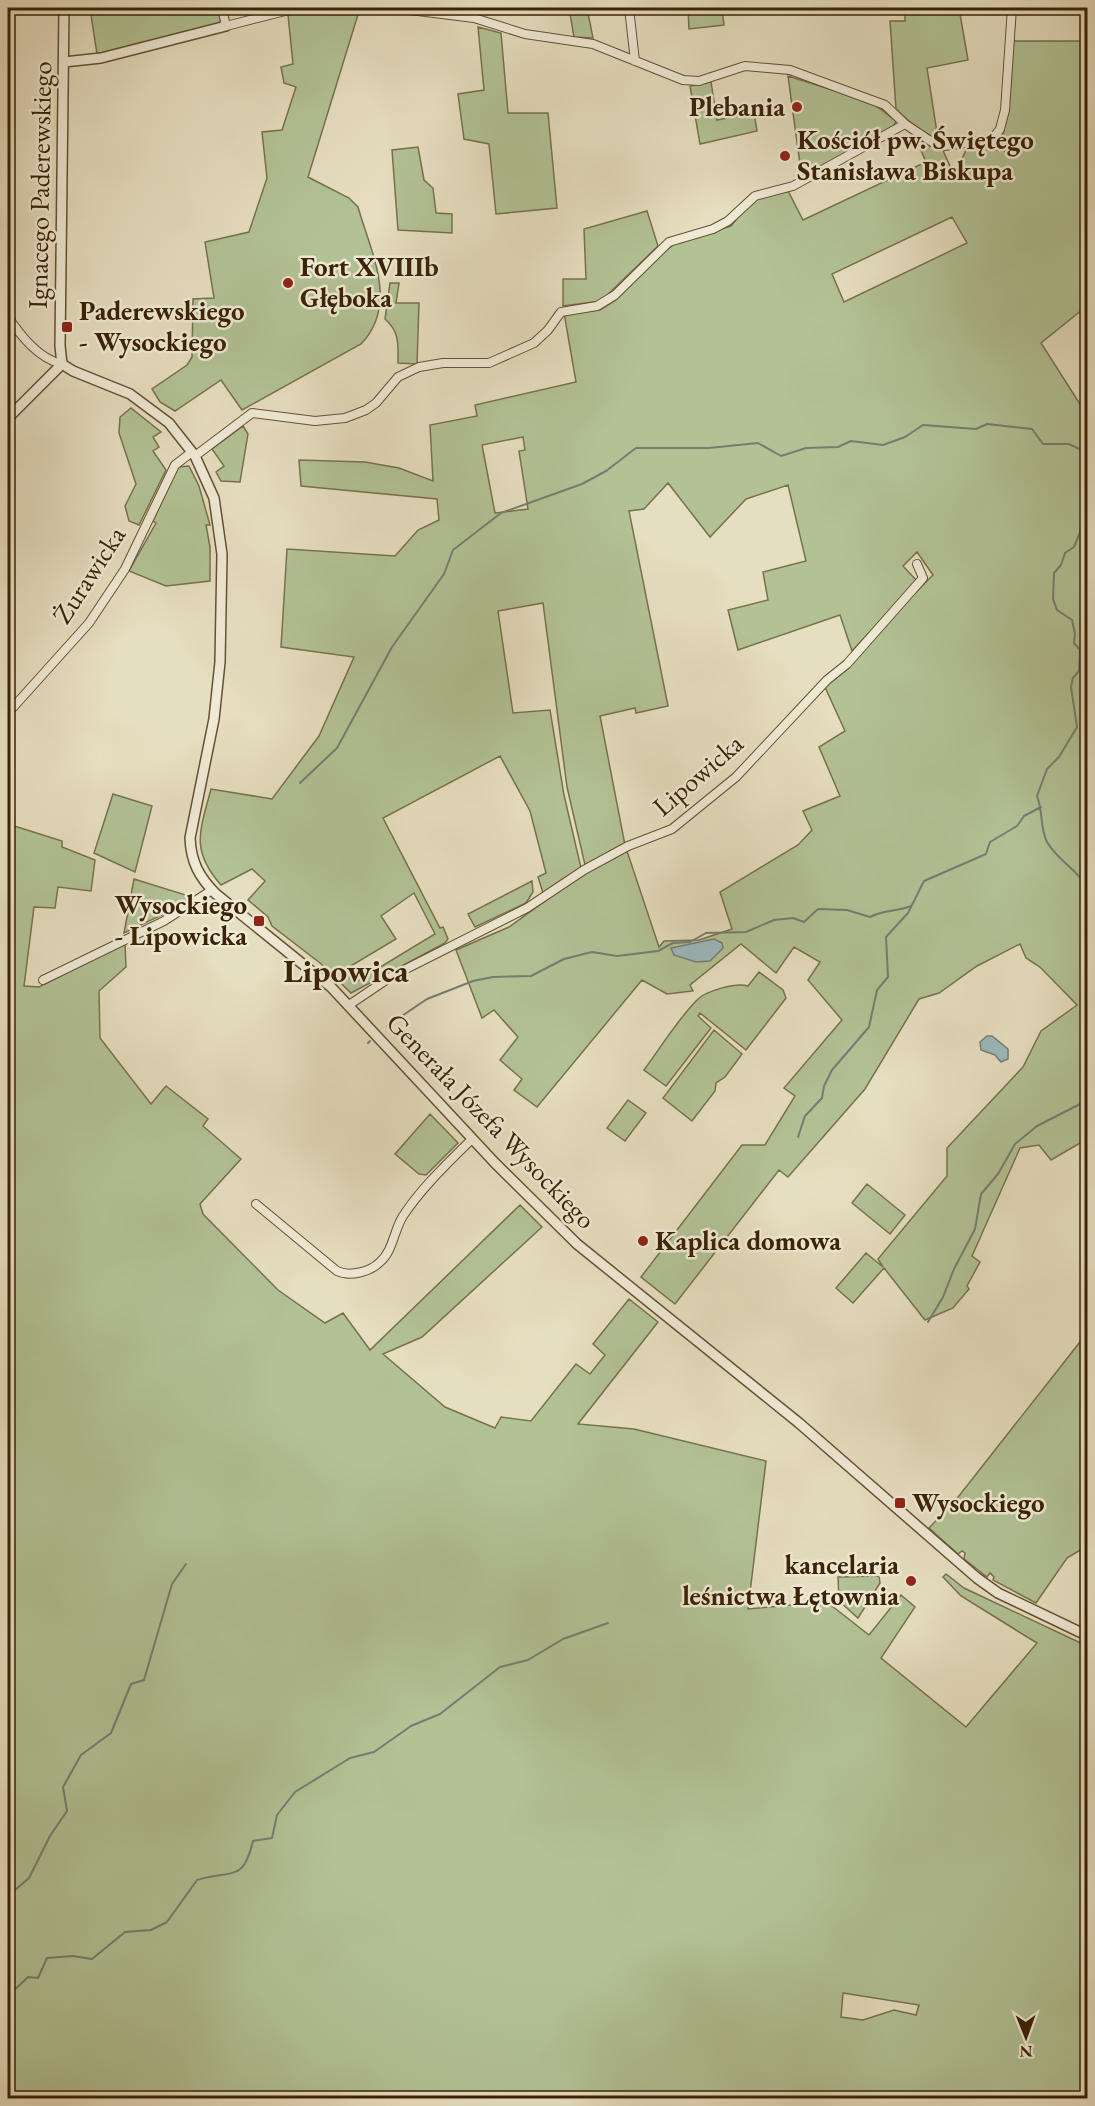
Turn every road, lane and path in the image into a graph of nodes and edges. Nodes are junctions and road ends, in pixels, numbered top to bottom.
1 (64, 8) edge
2 (222, 8) edge
3 (297, 8) edge
4 (394, 8) edge
5 (628, 8) edge
6 (1012, 8) edge
7 (226, 26) junction
8 (635, 61) junction
9 (64, 62) junction
10 (905, 124) junction
11 (8, 317) edge
12 (62, 364) junction
13 (8, 418) edge
14 (194, 454) junction
15 (917, 564) dead end
16 (8, 713) edge
17 (212, 890) junction
18 (43, 980) dead end
19 (349, 1005) junction
20 (472, 1139) junction
21 (256, 1204) dead end
22 (1088, 1636) edge

1 - 9 street, Ignacego Paderewskiego
2 - 7 street
3 - 7 street
4 - 8 street
5 - 8 street
6 - 10 street
7 - 9 street
8 - 10 street
9 - 12 street, Ignacego Paderewskiego
10 - 14 street, Żurawicka
11 - 12 street
12 - 13 street
12 - 14 street, Generała Józefa Wysockiego
14 - 16 street, Żurawicka
14 - 17 street, Generała Józefa Wysockiego
15 - 19 street, Lipowicka
17 - 18 street
17 - 19 street, Generała Józefa Wysockiego
19 - 20 street, Generała Józefa Wysockiego
20 - 21 street
20 - 22 street, Generała Józefa Wysockiego

